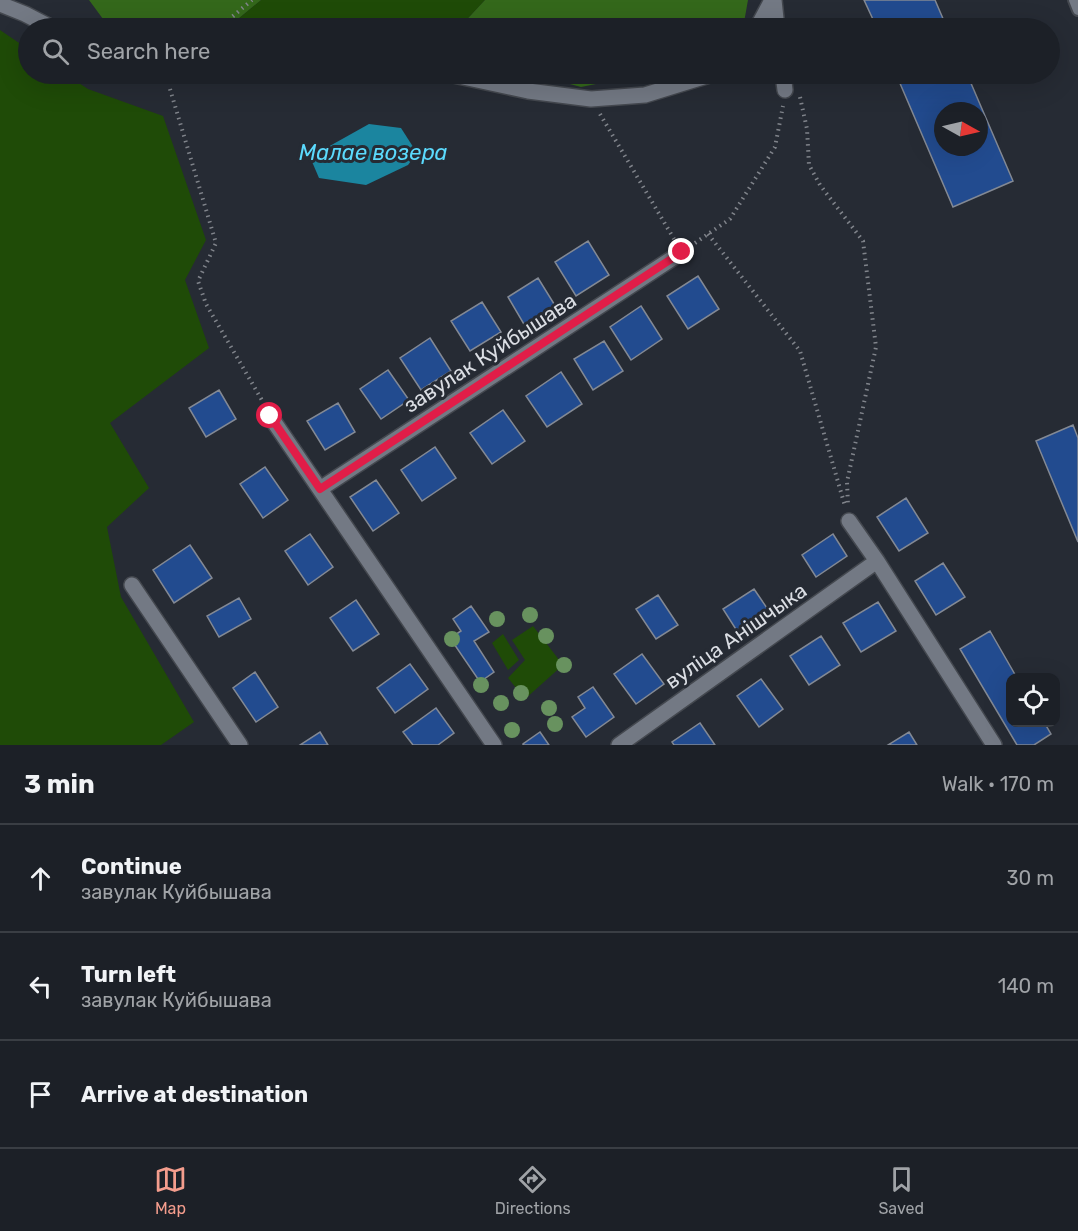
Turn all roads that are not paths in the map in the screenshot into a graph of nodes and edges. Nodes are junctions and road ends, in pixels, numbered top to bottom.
1 (773, 0) edge
2 (1074, 0) edge
3 (0, 4) edge
4 (1078, 10) edge
5 (33, 18) edge
6 (763, 18) edge
7 (776, 18) edge
8 (495, 84) edge
9 (681, 84) edge
10 (788, 84) edge
11 (792, 92) road end
12 (682, 252) road end
13 (270, 416) road end
14 (320, 489) junction
15 (849, 521) road end
16 (877, 561) junction
17 (132, 585) dead end
18 (240, 745) edge
19 (494, 745) edge
20 (620, 745) edge
21 (994, 745) edge

1 - 6 street
1 - 7 street
2 - 4 lane
3 - 5 street
8 - 9 street
10 - 11 street
12 - 14 street, завулак Куйбышава
13 - 14 street
14 - 19 street
15 - 16 street
16 - 20 street, вуліца Анішчыка
16 - 21 street
17 - 18 street

